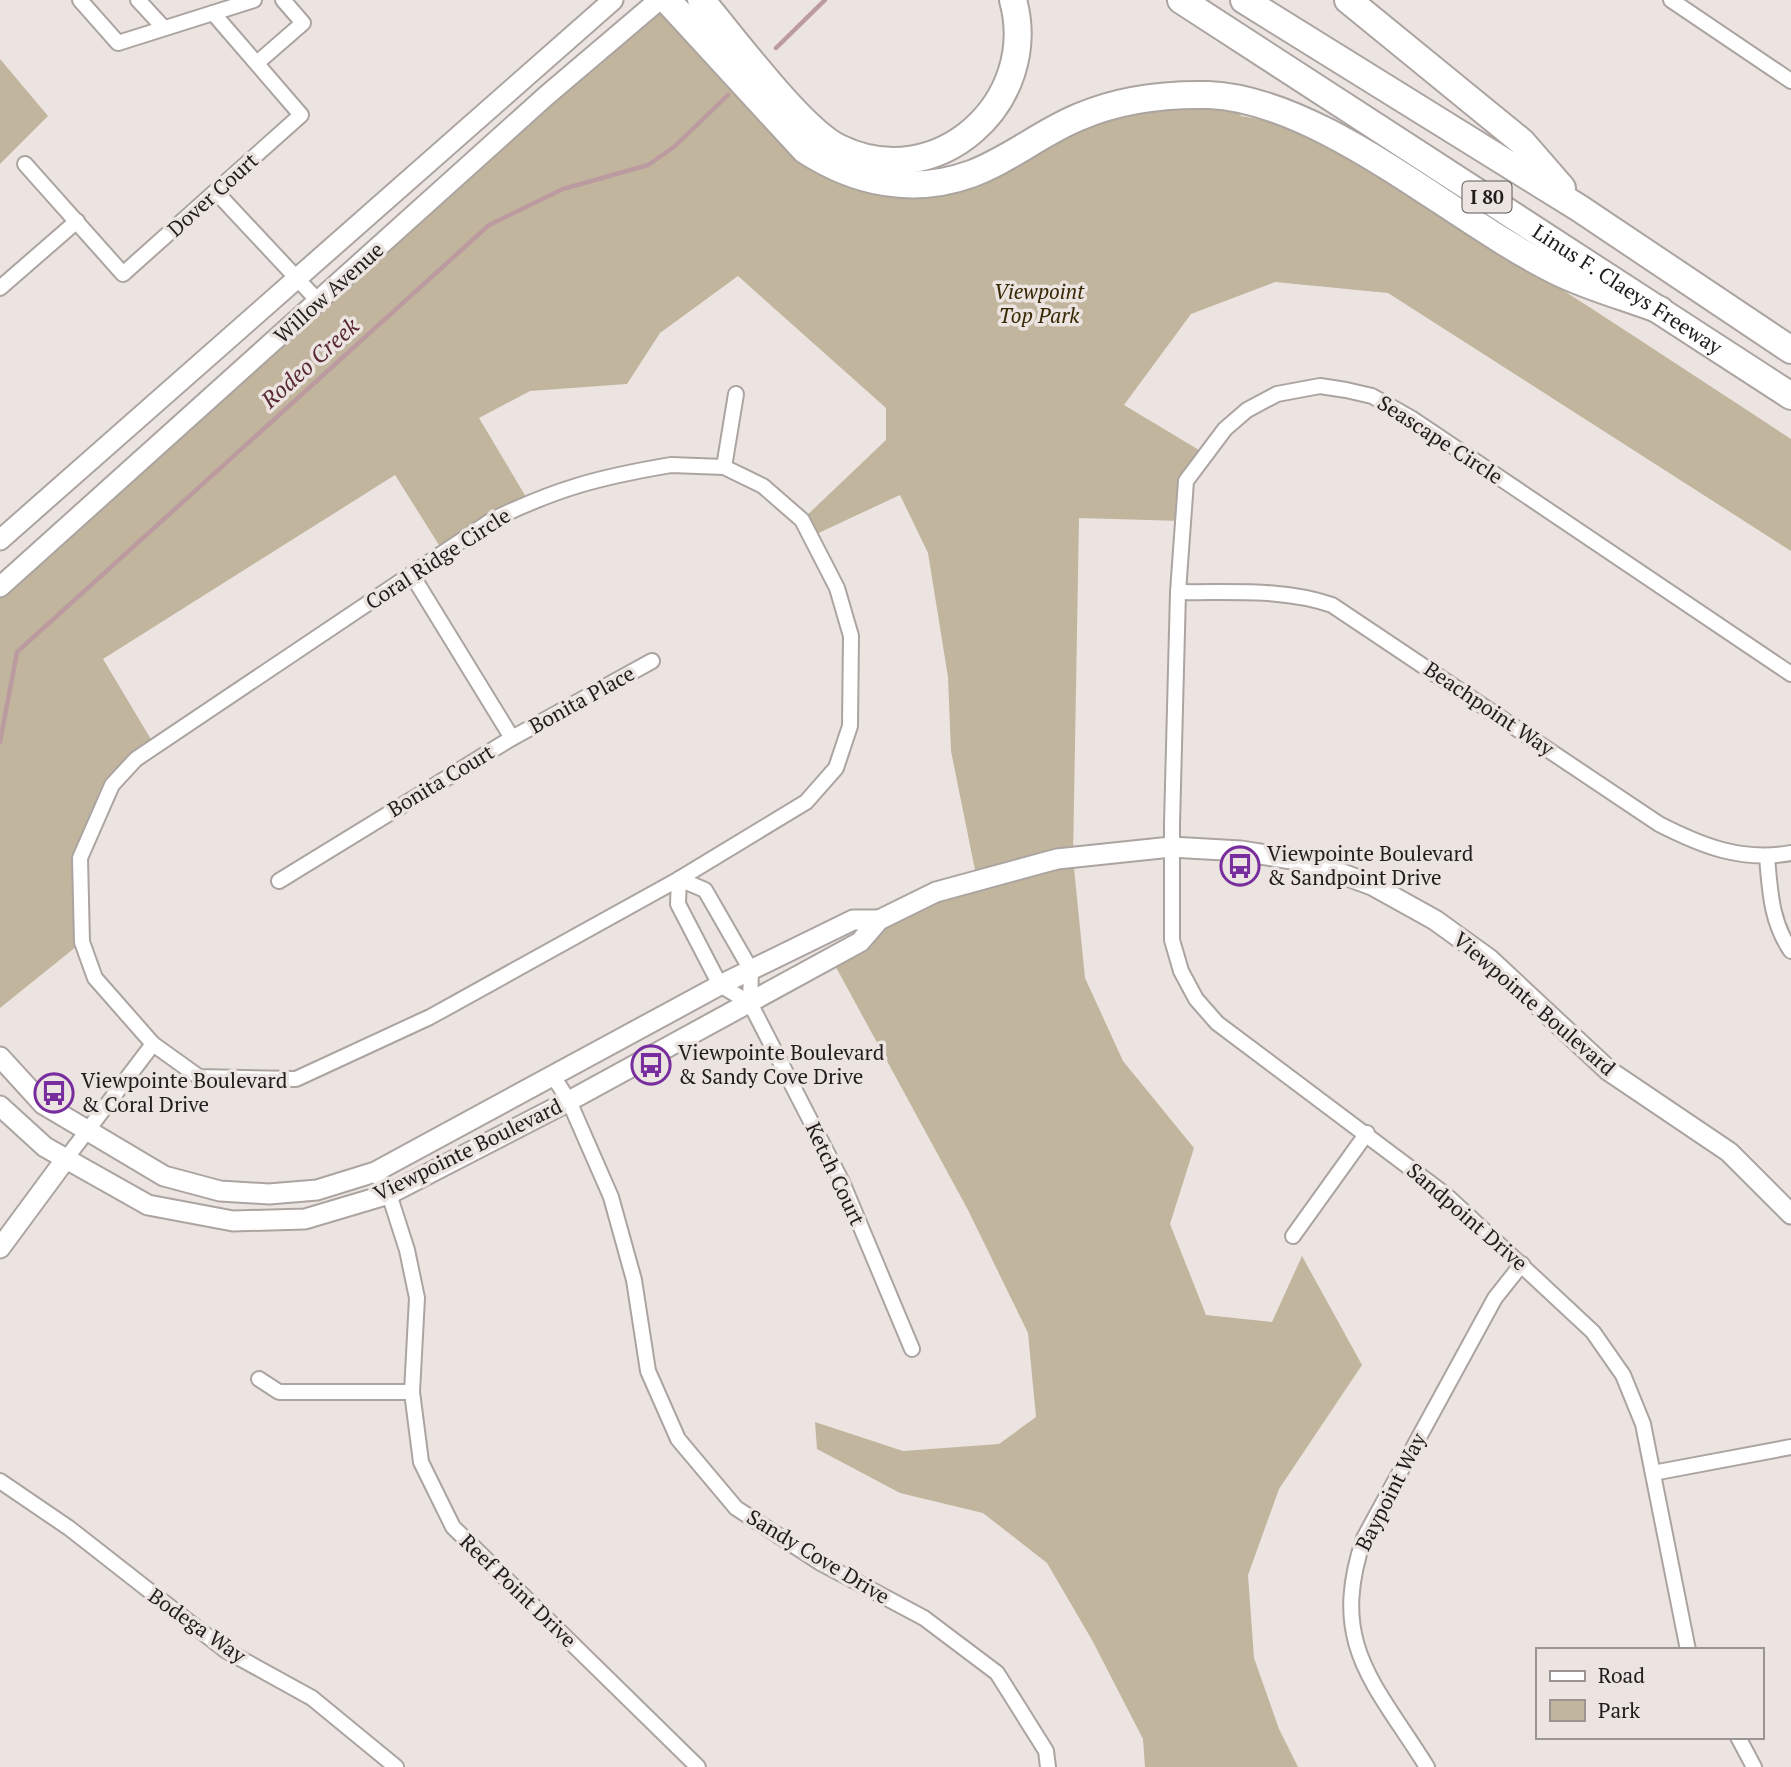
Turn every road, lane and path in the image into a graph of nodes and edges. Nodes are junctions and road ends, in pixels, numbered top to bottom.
1 (80, 0) edge
2 (138, 0) edge
3 (254, 0) edge
4 (283, 0) edge
5 (613, 0) edge
6 (659, 0) edge
7 (667, 0) edge
8 (701, 0) edge
9 (1013, 0) edge
10 (1181, 0) edge
11 (1244, 0) edge
12 (1348, 0) edge
13 (1671, 0) edge
14 (213, 13) junction
15 (163, 27) junction
16 (257, 63) junction
17 (1791, 81) edge
18 (25, 164) dead end
19 (217, 193) junction
20 (1579, 208) junction
21 (77, 221) junction
22 (297, 279) junction
23 (0, 288) edge
24 (319, 302) junction
25 (1660, 310) junction
26 (1791, 350) edge
27 (736, 394) dead end
28 (1791, 396) edge
29 (724, 467) junction
30 (0, 540) edge
31 (412, 575) junction
32 (0, 587) edge
33 (1178, 592) junction
34 (652, 661) dead end
35 (1791, 674) edge
36 (512, 738) junction
37 (1171, 847) junction
38 (1791, 853) edge
39 (1767, 857) junction
40 (679, 879) junction
41 (278, 881) dead end
42 (879, 920) junction
43 (1791, 951) edge
44 (751, 970) junction
45 (720, 985) junction
46 (750, 1003) junction
47 (153, 1044) junction
48 (0, 1057) edge
49 (553, 1076) junction
50 (569, 1101) junction
51 (0, 1106) edge
52 (87, 1130) junction
53 (1367, 1133) junction
54 (65, 1160) junction
55 (375, 1172) junction
56 (389, 1194) junction
57 (1791, 1214) edge
58 (1293, 1236) dead end
59 (0, 1248) edge
60 (1522, 1264) junction
61 (912, 1349) dead end
62 (259, 1379) dead end
63 (412, 1392) junction
64 (1791, 1447) edge
65 (1653, 1473) junction
66 (0, 1481) edge
67 (1688, 1648) edge
68 (1739, 1739) edge
69 (396, 1767) edge
70 (698, 1767) edge
71 (1048, 1767) edge
72 (1427, 1767) edge
73 (1754, 1767) edge

1 - 15 street
2 - 15 street
3 - 14 street
4 - 16 street
5 - 22 street, Willow Avenue
6 - 24 street, Willow Avenue
7 - 25 highway
8 - 9 highway
10 - 25 highway, Linus F. Claeys Freeway / I 80
11 - 20 highway, Linus F. Claeys Freeway / I 80
12 - 20 highway
13 - 17 street
14 - 15 street
14 - 16 street
16 - 19 street, Dover Court
18 - 21 street
19 - 21 street, Dover Court
19 - 22 street
20 - 26 highway, Linus F. Claeys Freeway / I 80
21 - 23 street
22 - 24 street
22 - 30 street, Willow Avenue
24 - 32 street, Willow Avenue
25 - 28 highway, Linus F. Claeys Freeway / I 80
27 - 29 street
29 - 31 street, Coral Ridge Circle
29 - 40 street, Coral Ridge Circle
31 - 36 street, Bonita Court
31 - 47 street, Coral Ridge Circle
33 - 35 street, Seascape Circle
33 - 37 street, Seascape Circle
33 - 39 street, Beachpoint Way
34 - 36 street, Bonita Place
36 - 41 street, Bonita Court
37 - 42 street, Viewpointe Boulevard
37 - 53 street, Sandpoint Drive
37 - 57 street, Viewpointe Boulevard
38 - 39 street, Beachpoint Way
39 - 43 street
40 - 44 street
40 - 45 street
40 - 47 street, Coral Ridge Circle
42 - 44 street, Viewpointe Boulevard
42 - 46 street, Viewpointe Boulevard
44 - 45 street, Viewpointe Boulevard
44 - 46 street
45 - 46 street
45 - 49 street, Viewpointe Boulevard
46 - 50 street, Viewpointe Boulevard
46 - 61 street, Ketch Court
47 - 52 street
48 - 52 street, Viewpointe Boulevard
49 - 50 street, Sandy Cove Drive
49 - 55 street, Viewpointe Boulevard
50 - 56 street, Viewpointe Boulevard
50 - 71 street, Sandy Cove Drive
51 - 54 street, Viewpointe Boulevard
52 - 54 street
52 - 55 street, Viewpointe Boulevard
53 - 58 street
53 - 60 street, Sandpoint Drive
54 - 56 street, Viewpointe Boulevard
54 - 59 street
55 - 56 street, Reef Point Drive
56 - 63 street, Reef Point Drive
60 - 65 street, Sandpoint Drive
60 - 72 street, Baypoint Way
62 - 63 street
63 - 70 street, Reef Point Drive
64 - 65 street
65 - 67 street, Sandpoint Drive
66 - 69 street, Bodega Way
68 - 73 street

